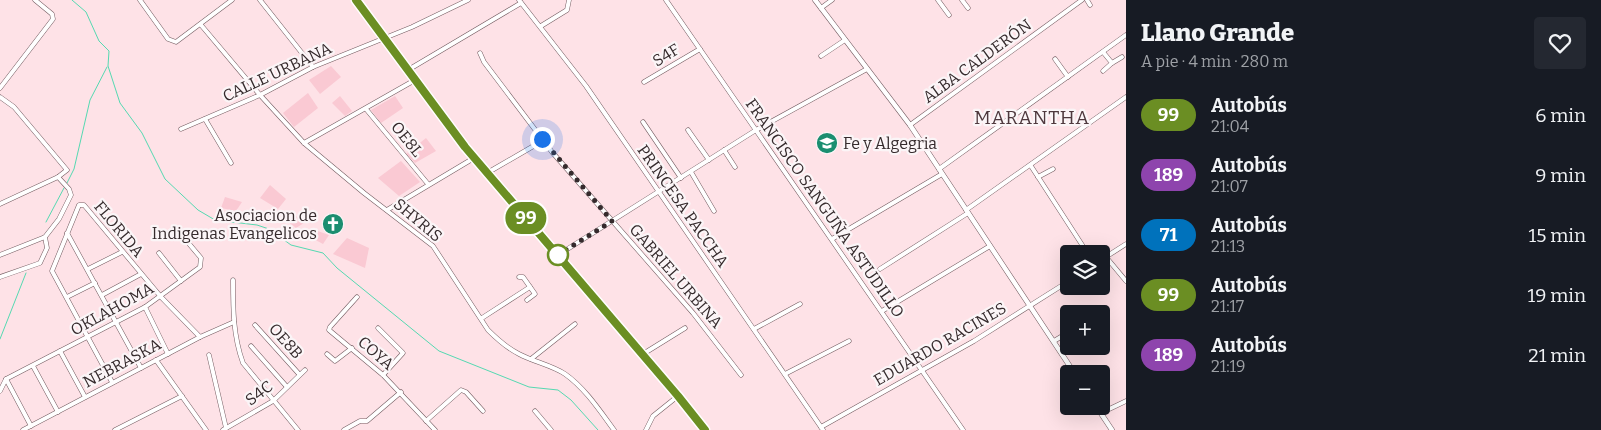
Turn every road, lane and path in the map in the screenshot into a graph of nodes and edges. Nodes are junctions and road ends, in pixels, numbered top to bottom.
1 (35, 0) edge
2 (140, 0) edge
3 (232, 0) edge
4 (260, 0) edge
5 (356, 0) edge
6 (468, 0) edge
7 (568, 0) edge
8 (666, 0) edge
9 (815, 0) edge
10 (832, 0) edge
11 (938, 0) edge
12 (962, 0) edge
13 (1082, 0) edge
14 (1086, 0) edge
15 (520, 2) edge
16 (1090, 5) dead end
17 (821, 8) junction
18 (968, 8) dead end
19 (949, 15) dead end
20 (201, 25) junction
21 (541, 26) junction
22 (1126, 35) edge
23 (384, 38) junction
24 (845, 40) junction
25 (700, 49) junction
26 (1103, 52) junction
27 (480, 53) dead end
28 (820, 56) dead end
29 (1122, 57) dead end
30 (1055, 59) dead end
31 (1112, 63) junction
32 (313, 67) junction
33 (867, 69) junction
34 (408, 70) junction
35 (1103, 70) dead end
36 (1068, 77) junction
37 (415, 80) junction
38 (644, 82) dead end
39 (0, 88) edge
40 (260, 95) junction
41 (0, 97) edge
42 (1126, 97) edge
43 (366, 109) junction
44 (205, 119) junction
45 (643, 122) dead end
46 (910, 125) junction
47 (181, 129) dead end
48 (688, 130) dead end
49 (756, 130) junction
50 (304, 144) junction
51 (537, 144) dead end
52 (724, 150) junction
53 (474, 158) junction
54 (709, 160) junction
55 (231, 163) dead end
56 (1031, 166) junction
57 (734, 167) dead end
58 (1052, 169) dead end
59 (487, 172) junction
60 (691, 172) junction
61 (940, 172) junction
62 (58, 177) junction
63 (1038, 177) junction
64 (682, 178) junction
65 (428, 184) junction
66 (658, 193) junction
67 (0, 204) edge
68 (387, 210) junction
69 (714, 211) dead end
70 (967, 212) junction
71 (612, 221) junction
72 (67, 233) junction
73 (180, 233) dead end
74 (45, 237) junction
75 (832, 239) junction
76 (1126, 244) edge
77 (1082, 245) edge
78 (990, 246) junction
79 (122, 252) junction
80 (159, 253) dead end
81 (1110, 254) edge
82 (0, 255) edge
83 (558, 255) junction
84 (1110, 262) edge
85 (88, 269) junction
86 (880, 269) dead end
87 (141, 274) junction
88 (0, 277) edge
89 (519, 277) dead end
90 (233, 280) dead end
91 (181, 281) junction
92 (1126, 281) edge
93 (95, 283) junction
94 (530, 287) junction
95 (1060, 287) edge
96 (102, 295) junction
97 (67, 297) junction
98 (161, 297) junction
99 (357, 297) dead end
100 (527, 300) dead end
101 (800, 304) dead end
102 (1031, 306) junction
103 (145, 307) junction
104 (882, 311) junction
105 (482, 318) junction
106 (117, 322) junction
107 (234, 322) junction
108 (575, 324) dead end
109 (255, 325) dead end
110 (378, 328) dead end
111 (684, 328) dead end
112 (754, 329) junction
113 (200, 337) junction
114 (1060, 337) edge
115 (88, 338) junction
116 (849, 341) dead end
117 (1054, 341) junction
118 (251, 346) dead end
119 (352, 348) junction
120 (60, 352) junction
121 (168, 354) junction
122 (327, 354) dead end
123 (643, 354) junction
124 (209, 355) dead end
125 (531, 359) junction
126 (156, 360) junction
127 (1069, 365) edge
128 (33, 366) junction
129 (141, 368) junction
130 (305, 370) dead end
131 (921, 370) junction
132 (299, 374) junction
133 (785, 374) junction
134 (383, 375) junction
135 (741, 375) dead end
136 (6, 380) junction
137 (112, 382) junction
138 (287, 387) junction
139 (0, 391) edge
140 (401, 392) junction
141 (182, 396) junction
142 (678, 396) junction
143 (85, 397) junction
144 (273, 401) junction
145 (1126, 401) edge
146 (1110, 409) edge
147 (483, 411) dead end
148 (535, 411) dead end
149 (58, 412) junction
150 (1102, 415) edge
151 (426, 421) junction
152 (31, 426) junction
153 (822, 428) edge
154 (224, 429) edge
155 (23, 430) edge
156 (115, 430) edge
157 (206, 430) edge
158 (298, 430) edge
159 (344, 430) edge
160 (435, 430) edge
161 (552, 430) edge
162 (614, 430) edge
163 (646, 430) edge
164 (705, 430) edge
165 (963, 430) edge
166 (1112, 430) edge

1 - 39 street
2 - 20 street
3 - 20 street
4 - 32 street
5 - 23 street
6 - 23 street, CALLE URBANA
7 - 21 street
8 - 25 street, FRANCISCO SANGUÑA ASTUDILLO
9 - 17 street
10 - 17 street
11 - 19 street
12 - 18 street
13 - 46 street, ALBA CALDERÓN
14 - 16 street
15 - 21 street, PRINCESA PACCHA
15 - 34 street
17 - 24 street
20 - 40 street, SHYRIS
21 - 66 street, PRINCESA PACCHA
22 - 26 street
23 - 32 street, CALLE URBANA
23 - 34 street
24 - 28 street
24 - 33 street
25 - 38 street, S4F
25 - 49 street, FRANCISCO SANGUÑA ASTUDILLO
26 - 31 street
26 - 36 street
27 - 71 street, GABRIEL URBINA
29 - 31 street
30 - 36 street
31 - 35 street
32 - 40 street, CALLE URBANA
33 - 46 street
33 - 49 street
34 - 37 street
36 - 61 street
37 - 43 street
37 - 53 street
40 - 44 street, CALLE URBANA
40 - 50 street, SHYRIS
41 - 62 street
42 - 56 street
43 - 50 street
43 - 65 street, OE8L
44 - 47 street, CALLE URBANA
44 - 55 street
45 - 64 street
46 - 61 street
48 - 54 street
49 - 52 street
49 - 75 street, FRANCISCO SANGUÑA ASTUDILLO
50 - 68 street, SHYRIS
51 - 59 street
52 - 54 street
52 - 57 street
53 - 59 street
53 - 65 street
54 - 60 street
56 - 63 street
56 - 70 street
58 - 63 street
59 - 83 street
60 - 64 street
60 - 69 street
61 - 70 street
61 - 75 street
62 - 67 street
62 - 74 street
63 - 77 street
64 - 66 street
65 - 68 street
66 - 71 street
66 - 112 street, PRINCESA PACCHA
68 - 105 street, SHYRIS
70 - 78 street
70 - 86 street
71 - 83 street
71 - 135 street, GABRIEL URBINA
72 - 79 street, FLORIDA
72 - 85 street
72 - 97 street
73 - 91 street, OKLAHOMA
74 - 82 street
74 - 88 street
75 - 104 street, FRANCISCO SANGUÑA ASTUDILLO
76 - 81 street
78 - 102 street
78 - 104 street
79 - 85 street
79 - 87 street, FLORIDA
80 - 91 street
83 - 123 street
84 - 92 street
85 - 93 street
87 - 96 street
87 - 98 street, FLORIDA
89 - 94 street
90 - 107 street
91 - 98 street, OKLAHOMA
93 - 96 street
93 - 97 street
94 - 100 street
94 - 105 street
95 - 102 street, EDUARDO RACINES
96 - 106 street
97 - 115 street
98 - 103 street, OKLAHOMA
98 - 113 street, FLORIDA
99 - 119 street, COYA
101 - 112 street
102 - 117 street
102 - 131 street, EDUARDO RACINES
103 - 106 street, OKLAHOMA
103 - 121 street
104 - 131 street, FRANCISCO SANGUÑA ASTUDILLO
105 - 125 street, SHYRIS
106 - 115 street, OKLAHOMA
106 - 129 street
107 - 113 street, NEBRASKA
107 - 144 street
108 - 125 street
109 - 132 street, OE8B
110 - 134 street
111 - 123 street
112 - 133 street, PRINCESA PACCHA
113 - 121 street, NEBRASKA
114 - 117 street
115 - 120 street, OKLAHOMA
115 - 137 street
116 - 133 street
117 - 127 street
118 - 138 street
119 - 122 street
119 - 134 street, COYA
120 - 128 street, OKLAHOMA
120 - 143 street
121 - 126 street, NEBRASKA
123 - 142 street
124 - 154 street
125 - 162 street, SHYRIS
126 - 129 street, NEBRASKA
126 - 141 street
128 - 136 street, OKLAHOMA
128 - 149 street
129 - 137 street, NEBRASKA
130 - 132 street, S4C
131 - 153 street, EDUARDO RACINES
131 - 165 street, FRANCISCO SANGUÑA ASTUDILLO
132 - 138 street, S4C
133 - 153 street, PRINCESA PACCHA
134 - 140 street, COYA
136 - 139 street
136 - 152 street
137 - 143 street, NEBRASKA
138 - 144 street, S4C
140 - 151 street, COYA
140 - 159 street
141 - 156 street
141 - 157 street
142 - 163 street
142 - 164 street
143 - 149 street, NEBRASKA
144 - 154 street, S4C
144 - 158 street
145 - 146 street
147 - 151 street
148 - 161 street
149 - 152 street, NEBRASKA
150 - 166 street
151 - 160 street, COYA
152 - 155 street, NEBRASKA

